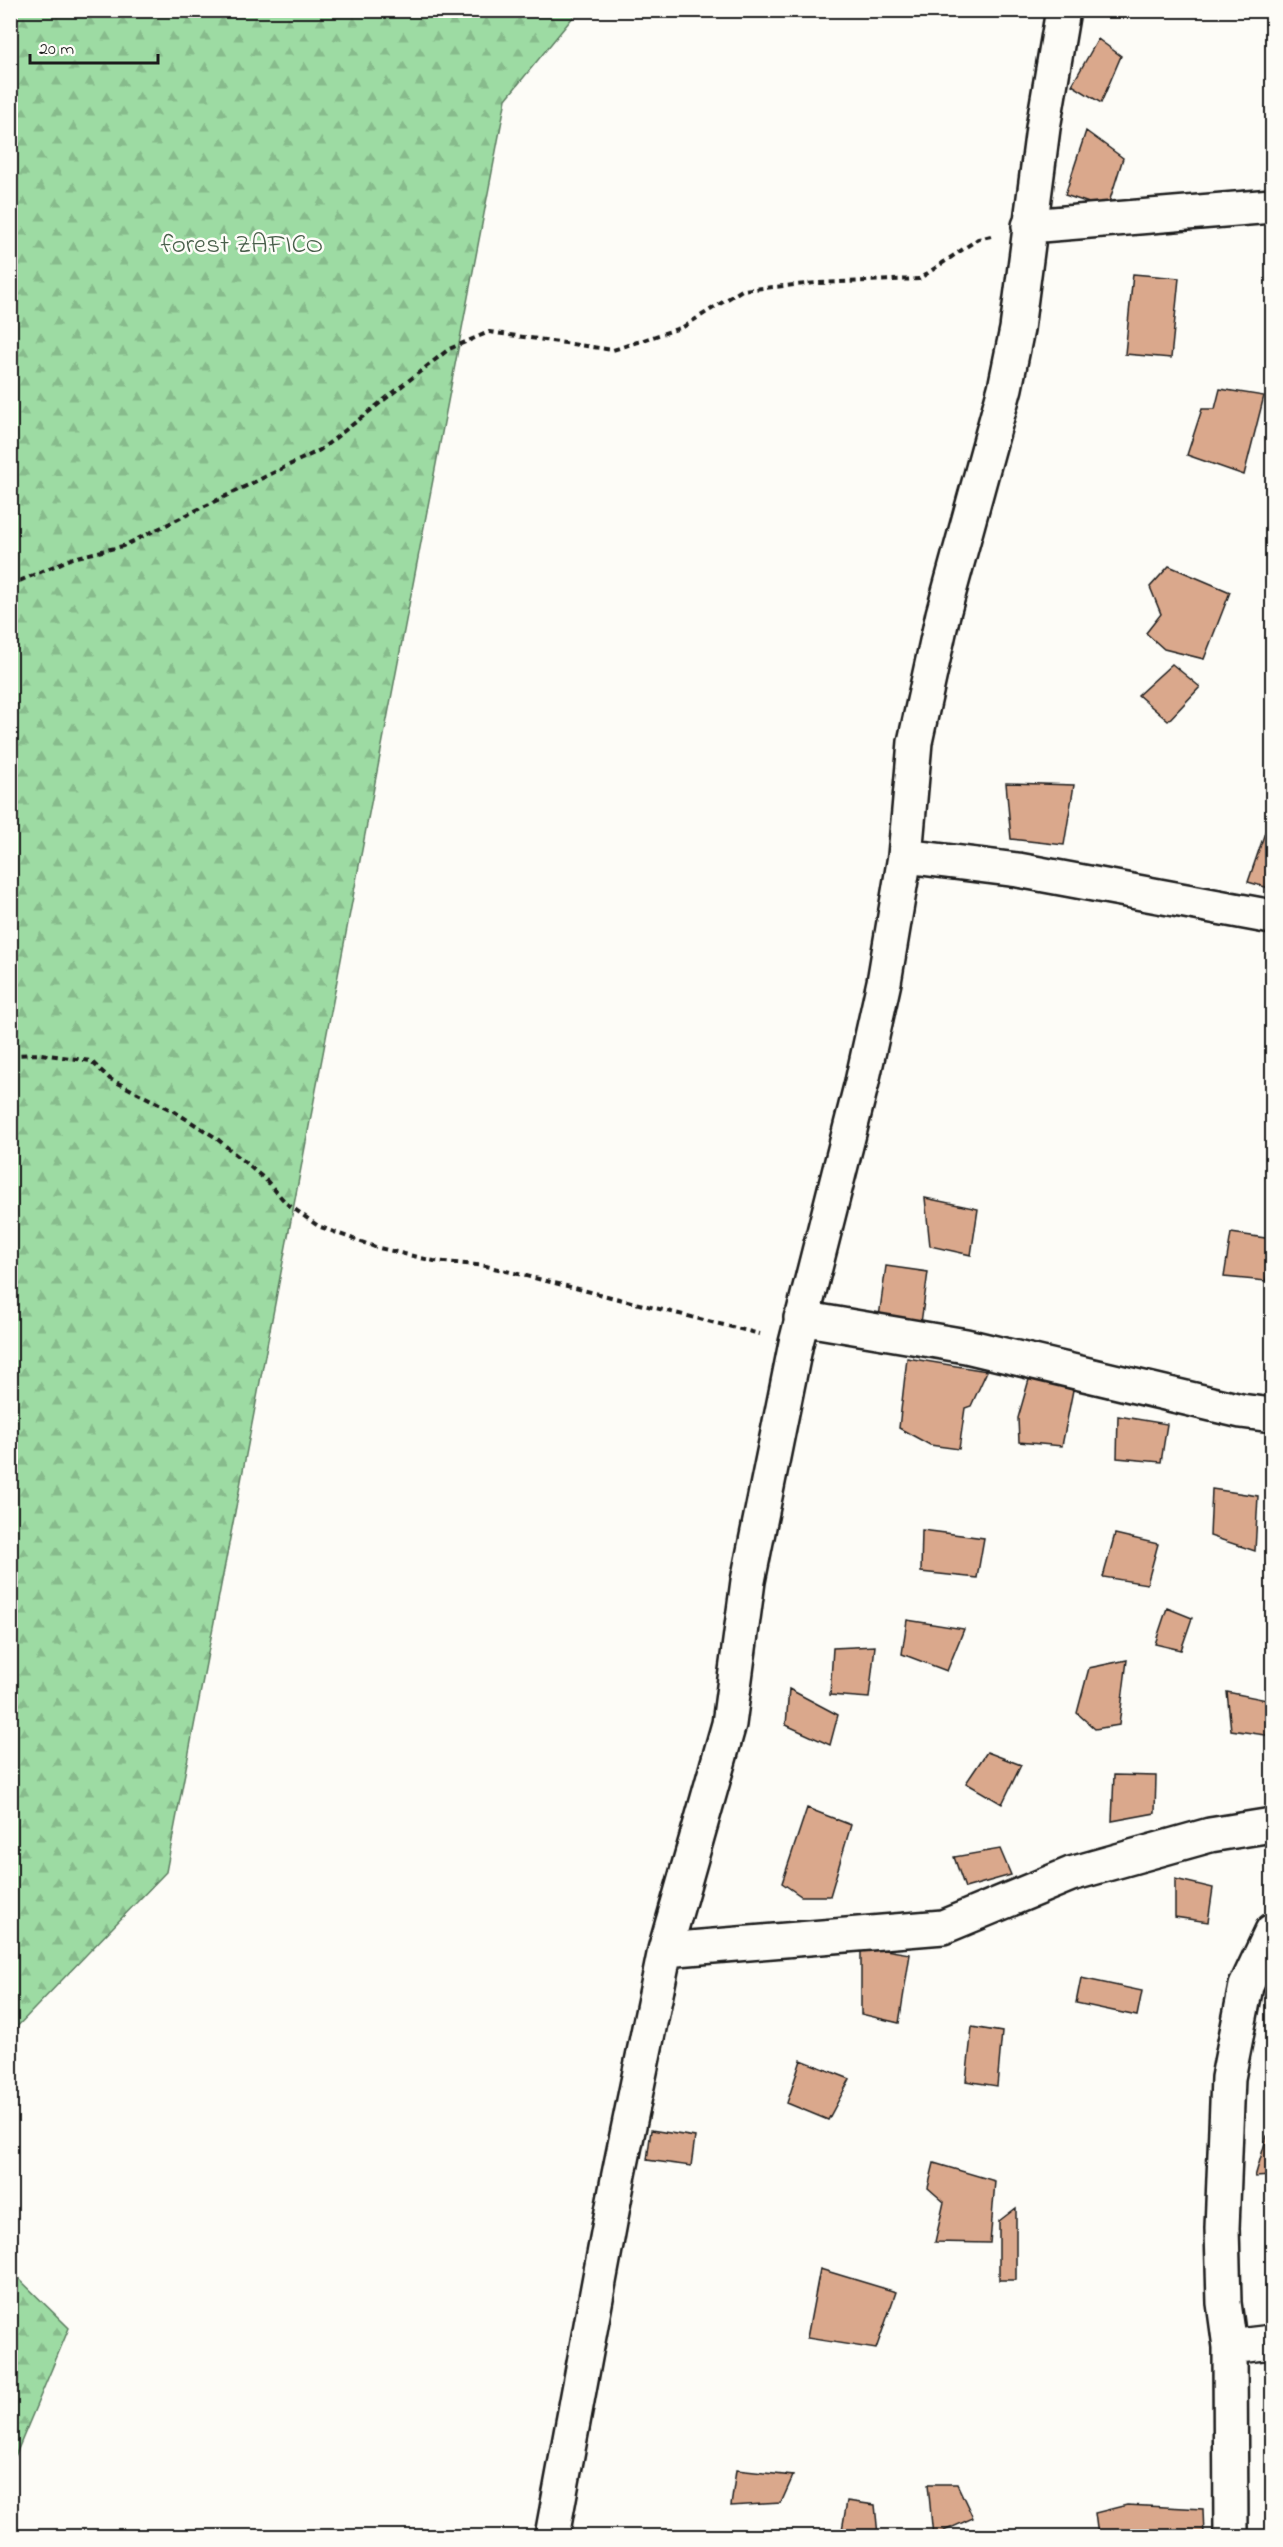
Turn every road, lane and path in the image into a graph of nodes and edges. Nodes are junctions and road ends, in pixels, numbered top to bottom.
1 (1063, 10) edge
2 (1272, 206) edge
3 (1029, 226) junction
4 (10, 585) edge
5 (905, 856) junction
6 (1272, 917) edge
7 (10, 1055) edge
8 (798, 1330) junction
9 (1272, 1415) edge
10 (1272, 1825) edge
11 (1272, 1931) edge
12 (665, 1950) junction
13 (1272, 2342) edge
14 (1230, 2347) junction
15 (552, 2536) edge
16 (1231, 2536) edge

1 - 3 street
2 - 3 street
3 - 4 path
3 - 5 street
5 - 6 street
5 - 8 street
7 - 8 path
8 - 9 street
8 - 12 street
10 - 12 street
11 - 14 street
12 - 15 street
13 - 14 street
14 - 16 street

